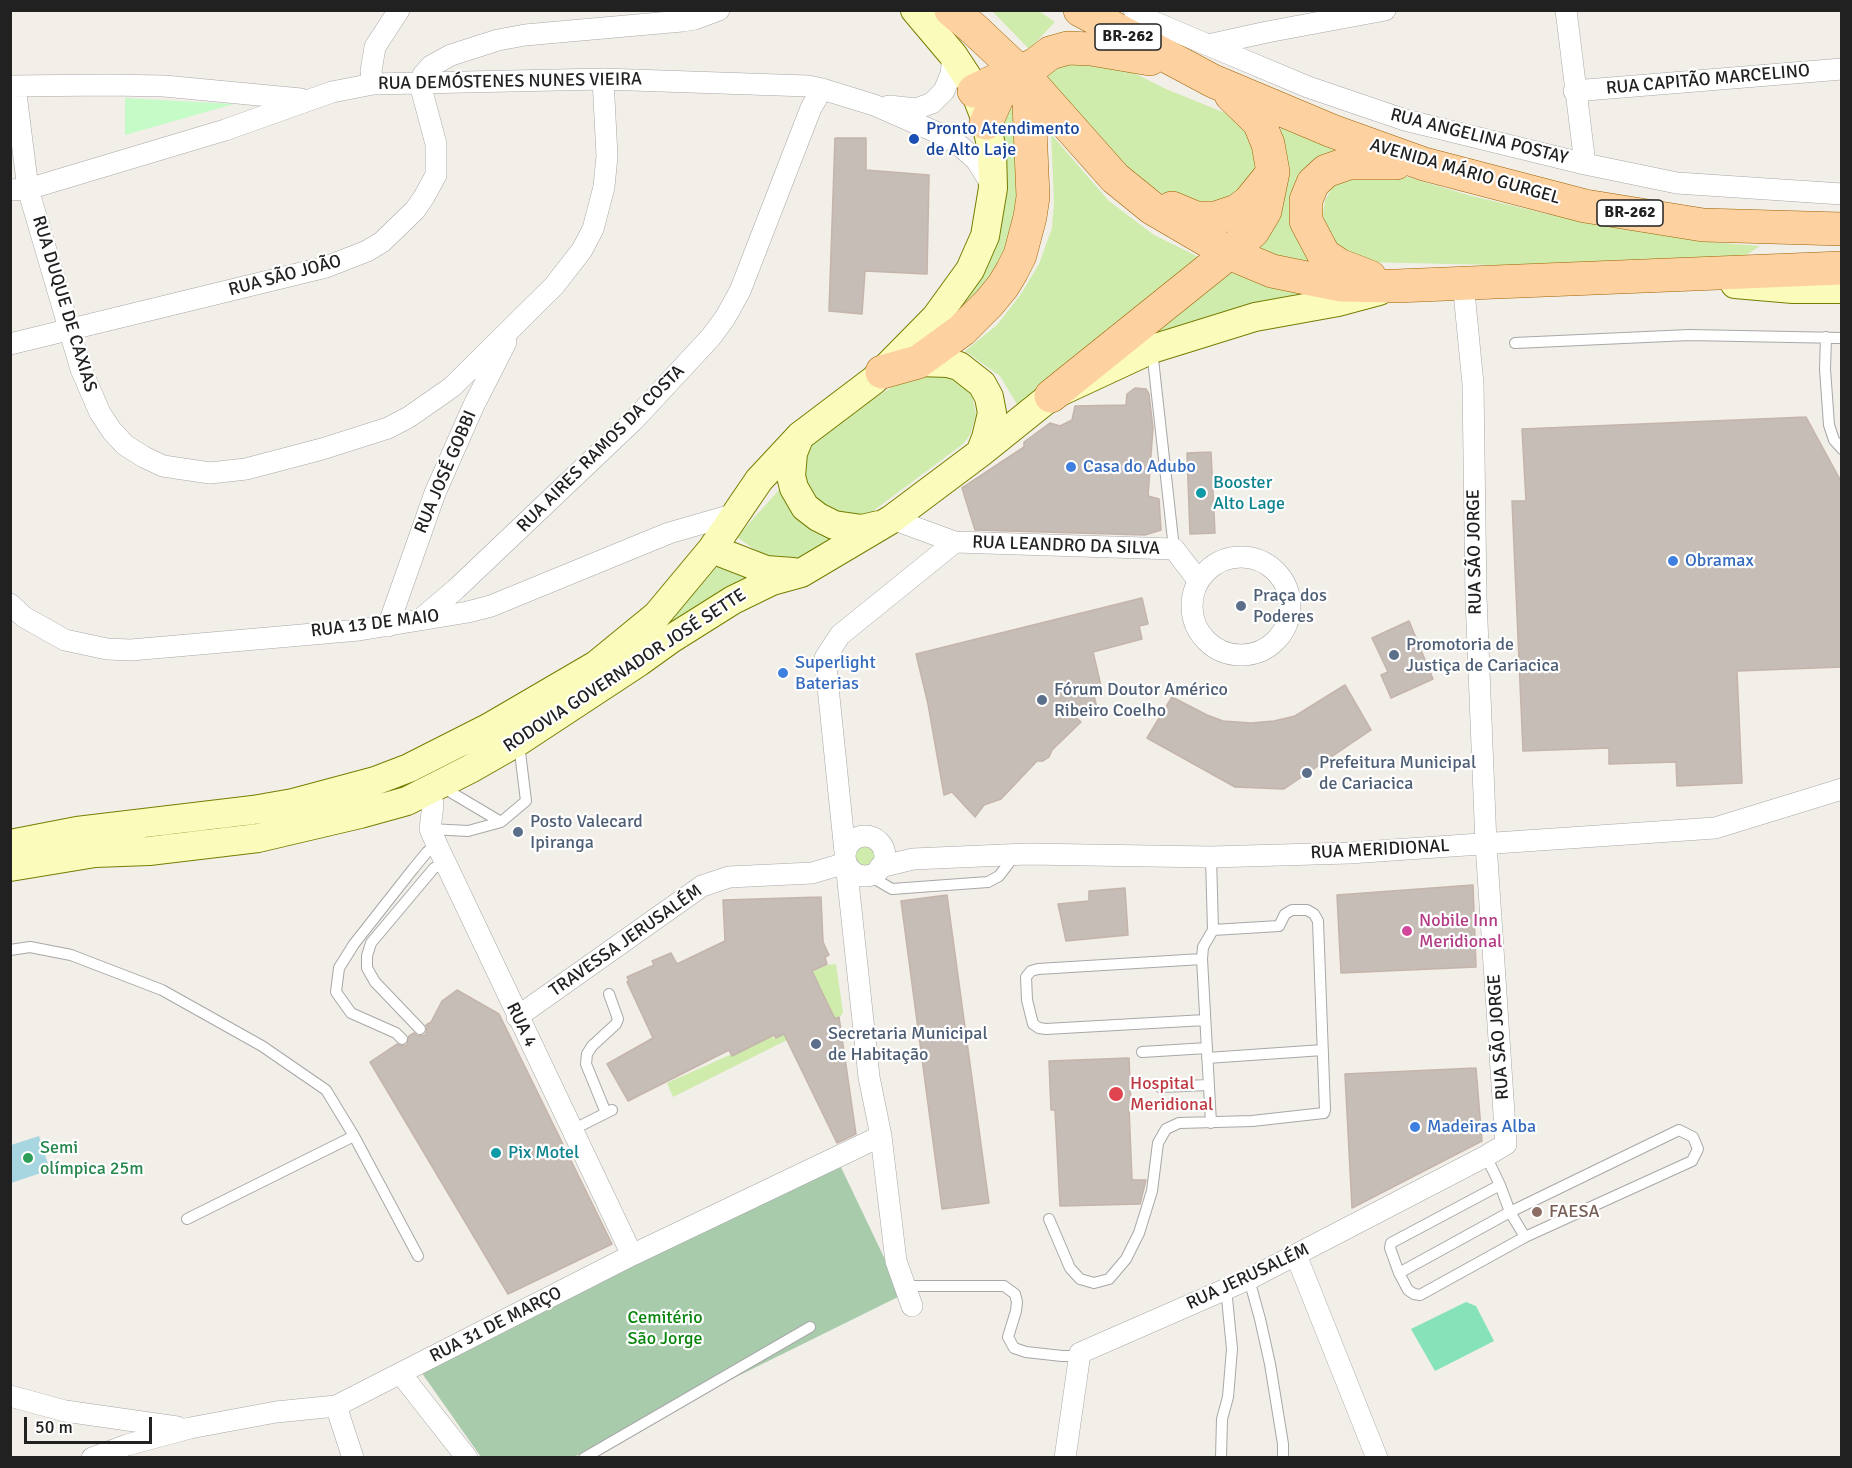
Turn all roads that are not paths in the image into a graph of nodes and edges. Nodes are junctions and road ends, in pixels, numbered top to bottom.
1 (399, 10) edge
2 (719, 10) edge
3 (915, 10) edge
4 (951, 10) edge
5 (1080, 10) edge
6 (1385, 10) edge
7 (1566, 10) edge
8 (1146, 13) edge
9 (1208, 45) junction
10 (953, 55) junction
11 (1175, 63) junction
12 (1842, 69) edge
13 (1024, 76) junction
14 (603, 79) junction
15 (1213, 81) junction
16 (373, 84) junction
17 (420, 84) junction
18 (13, 86) edge
19 (822, 89) junction
20 (974, 91) junction
21 (1574, 91) junction
22 (937, 98) junction
23 (307, 100) junction
24 (873, 105) junction
25 (986, 123) junction
26 (1091, 152) junction
27 (1424, 164) junction
28 (1585, 164) junction
29 (1273, 172) junction
30 (993, 188) junction
31 (19, 190) edge
32 (1842, 194) edge
33 (1842, 229) edge
34 (1229, 253) junction
35 (1842, 268) edge
36 (1640, 277) junction
37 (1463, 282) junction
38 (1396, 286) junction
39 (1773, 287) junction
40 (1842, 289) edge
41 (1842, 298) edge
42 (516, 323) junction
43 (71, 331) junction
44 (1826, 337) junction
45 (1842, 338) edge
46 (1515, 343) dead end
47 (10, 344) edge
48 (1152, 349) junction
49 (918, 362) junction
50 (882, 372) junction
51 (1051, 396) junction
52 (800, 436) junction
53 (1842, 450) edge
54 (980, 453) junction
55 (735, 514) junction
56 (892, 519) junction
57 (955, 542) junction
58 (712, 549) junction
59 (1174, 549) junction
60 (801, 573) junction
61 (1198, 580) junction
62 (10, 604) edge
63 (420, 620) junction
64 (10, 621) edge
65 (388, 626) junction
66 (65, 640) junction
67 (488, 728) junction
68 (519, 741) junction
69 (434, 787) junction
70 (1842, 789) edge
71 (841, 817) junction
72 (501, 822) junction
73 (873, 839) junction
74 (10, 844) edge
75 (1486, 844) junction
76 (437, 846) junction
77 (1015, 855) junction
78 (1211, 857) junction
79 (846, 858) junction
80 (913, 859) junction
81 (10, 867) edge
82 (874, 871) junction
83 (1213, 930) junction
84 (10, 950) edge
85 (1202, 959) junction
86 (609, 994) dead end
87 (517, 1017) junction
88 (1205, 1020) junction
89 (420, 1029) dead end
90 (402, 1039) dead end
91 (1323, 1050) junction
92 (1142, 1052) dead end
93 (1207, 1053) junction
94 (1209, 1085) junction
95 (1160, 1087) dead end
96 (1211, 1123) junction
97 (572, 1130) junction
98 (354, 1136) junction
99 (881, 1136) junction
100 (1506, 1144) joint
101 (1486, 1156) junction
102 (1500, 1185) junction
103 (1510, 1212) junction
104 (187, 1219) dead end
105 (1049, 1219) dead end
106 (1525, 1237) junction
107 (632, 1255) junction
108 (1296, 1255) junction
109 (418, 1256) dead end
110 (1399, 1273) junction
111 (1249, 1279) junction
112 (905, 1286) junction
113 (1226, 1288) junction
114 (912, 1306) dead end
115 (810, 1327) dead end
116 (1080, 1353) junction
117 (401, 1374) junction
118 (10, 1396) edge
119 (336, 1406) junction
120 (190, 1428) junction
121 (124, 1452) edge
122 (92, 1458) edge
123 (353, 1458) edge
124 (466, 1458) edge
125 (584, 1458) edge
126 (1065, 1458) edge
127 (1221, 1458) edge
128 (1283, 1458) edge
129 (1377, 1458) edge

1 - 16 street
2 - 17 street
3 - 10 main road, RODOVIA GOVERNADOR JOSÉ SETTE
4 - 13 main road
5 - 11 main road, AVENIDA MÁRIO GURGEL / BR-262
6 - 9 street
7 - 21 street
8 - 9 street, RUA ANGELINA POSTAY
9 - 28 street, RUA ANGELINA POSTAY
10 - 20 main road, RODOVIA GOVERNADOR JOSÉ SETTE
10 - 22 street
11 - 13 main road
11 - 15 main road, AVENIDA MÁRIO GURGEL / BR-262
12 - 21 street, RUA CAPITÃO MARCELINO
13 - 20 main road
13 - 25 main road
13 - 26 main road
13 - 49 main road
14 - 17 street, RUA DEMÓSTENES NUNES VIEIRA
14 - 19 street, RUA DEMÓSTENES NUNES VIEIRA
14 - 42 street, RUA DUQUE DE CAXIAS
15 - 27 main road, AVENIDA MÁRIO GURGEL / BR-262
15 - 29 main road
16 - 17 street, RUA DEMÓSTENES NUNES VIEIRA
16 - 23 street, RUA DEMÓSTENES NUNES VIEIRA
17 - 43 street, RUA SÃO JOÃO
18 - 23 street
18 - 31 street, RUA DUQUE DE CAXIAS
19 - 24 street, RUA DEMÓSTENES NUNES VIEIRA
19 - 63 street, RUA AIRES RAMOS DA COSTA
20 - 22 street
20 - 25 main road, RODOVIA GOVERNADOR JOSÉ SETTE
21 - 28 street
22 - 24 street
23 - 31 street, RUA DEMÓSTENES NUNES VIEIRA
24 - 30 street, RUA DEMÓSTENES NUNES VIEIRA
25 - 30 main road, RODOVIA GOVERNADOR JOSÉ SETTE
26 - 29 main road
26 - 34 main road
27 - 33 main road, AVENIDA MÁRIO GURGEL / BR-262
27 - 38 main road
28 - 32 street, RUA ANGELINA POSTAY
29 - 34 main road
30 - 50 main road, RODOVIA GOVERNADOR JOSÉ SETTE
31 - 43 street, RUA DUQUE DE CAXIAS
34 - 38 main road
34 - 51 main road
35 - 36 main road
36 - 37 main road
36 - 39 main road
37 - 38 main road
37 - 75 street, RUA SÃO JORGE
38 - 48 main road, RODOVIA GOVERNADOR JOSÉ SETTE
39 - 40 main road
39 - 41 street
42 - 43 street, RUA DUQUE DE CAXIAS
42 - 65 street, RUA JOSÉ GOBBI
43 - 47 street, RUA SÃO JOÃO
44 - 45 lane
44 - 46 lane
44 - 53 lane
48 - 51 main road, RODOVIA GOVERNADOR JOSÉ SETTE
48 - 59 lane
49 - 50 main road
49 - 54 main road
50 - 52 main road, RODOVIA GOVERNADOR JOSÉ SETTE
51 - 54 main road, RODOVIA GOVERNADOR JOSÉ SETTE
52 - 55 main road, RODOVIA GOVERNADOR JOSÉ SETTE
52 - 56 main road
54 - 56 main road, RODOVIA GOVERNADOR JOSÉ SETTE
55 - 58 main road, RODOVIA GOVERNADOR JOSÉ SETTE
55 - 63 street, RUA 13 DE MAIO
56 - 57 street, RUA LEANDRO DA SILVA
56 - 60 main road, RODOVIA GOVERNADOR JOSÉ SETTE
57 - 59 street, RUA LEANDRO DA SILVA
57 - 71 street, RUA LEANDRO DA SILVA
58 - 60 main road
58 - 67 main road, RODOVIA GOVERNADOR JOSÉ SETTE
59 - 61 street, RUA LEANDRO DA SILVA
60 - 68 main road, RODOVIA GOVERNADOR JOSÉ SETTE
61 - 61 street
62 - 66 street, RUA 13 DE MAIO
63 - 65 street, RUA 13 DE MAIO
64 - 66 street
65 - 66 street, RUA 13 DE MAIO
67 - 69 main road
67 - 74 main road, RODOVIA GOVERNADOR JOSÉ SETTE
68 - 69 main road, RODOVIA GOVERNADOR JOSÉ SETTE
68 - 72 lane
69 - 72 lane
69 - 76 street, RUA 4
69 - 81 main road, RODOVIA GOVERNADOR JOSÉ SETTE
70 - 75 street, RUA MERIDIONAL
71 - 73 street
71 - 79 street, RUA LEANDRO DA SILVA
72 - 76 lane
73 - 79 street
73 - 80 street
73 - 82 street
75 - 78 street, RUA MERIDIONAL
75 - 100 street, RUA SÃO JORGE
76 - 87 street, RUA 4
76 - 89 lane
76 - 90 lane
77 - 78 street, RUA MERIDIONAL
77 - 80 street, RUA MERIDIONAL
77 - 82 lane
78 - 83 lane
79 - 82 street
79 - 87 street, TRAVESSA JERUSALÉM
79 - 99 street, RUA LEANDRO DA SILVA
80 - 82 street
83 - 85 lane
83 - 91 lane
84 - 98 lane
85 - 88 lane
85 - 88 lane
86 - 97 lane
87 - 97 street, RUA 4
88 - 93 lane
91 - 93 lane
91 - 96 lane
92 - 93 lane
93 - 94 lane
94 - 95 lane
94 - 96 lane
96 - 105 lane
97 - 107 street, RUA 4
98 - 104 lane
98 - 109 lane
99 - 107 street, RUA 31 DE MARÇO
99 - 112 street, RUA LEANDRO DA SILVA
100 - 101 street, RUA JERUSALÉM
101 - 102 lane
101 - 108 street, RUA JERUSALÉM
102 - 103 lane
102 - 110 lane
103 - 106 lane
103 - 106 lane
103 - 110 lane
106 - 110 lane
107 - 117 street, RUA 31 DE MARÇO
108 - 111 street, RUA JERUSALÉM
108 - 129 street
111 - 113 street, RUA JERUSALÉM
111 - 128 lane
112 - 114 street, RUA LEANDRO DA SILVA
112 - 116 lane
113 - 116 street, RUA JERUSALÉM
113 - 127 lane
115 - 125 lane
116 - 126 street
117 - 119 street, RUA 31 DE MARÇO
117 - 124 street
118 - 120 street
119 - 120 street, RUA 31 DE MARÇO
119 - 123 street
120 - 121 street, RUA 31 DE MARÇO
121 - 122 street, RUA 31 DE MARÇO

